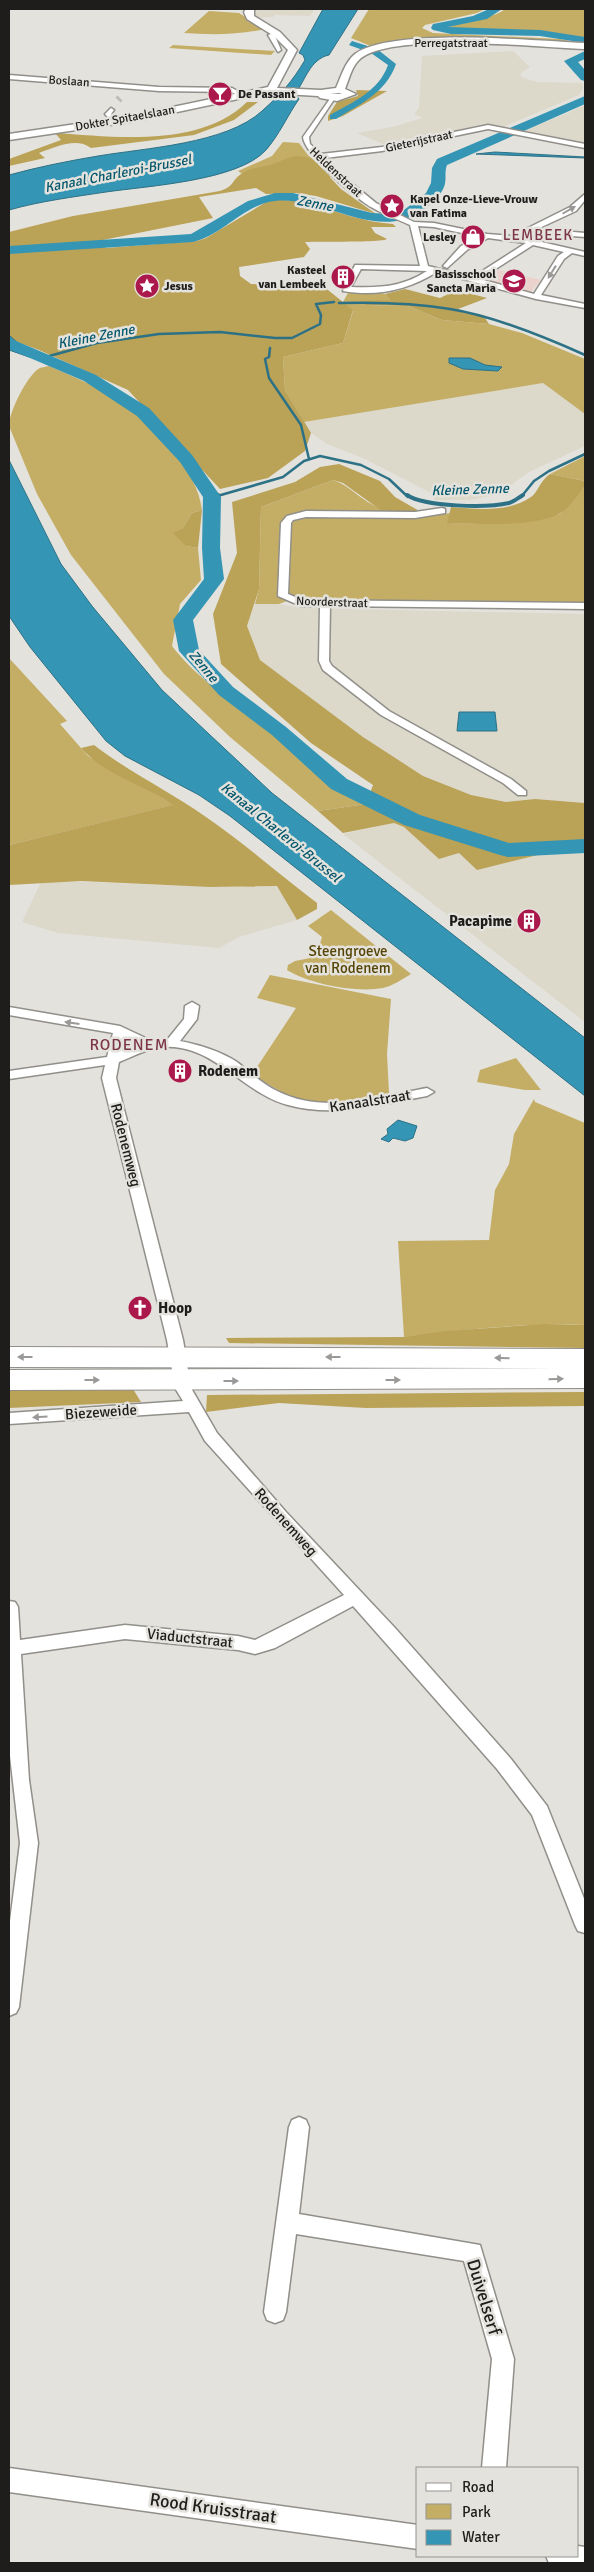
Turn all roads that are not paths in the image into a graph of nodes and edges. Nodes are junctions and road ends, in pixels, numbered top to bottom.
1 (250, 9) edge
2 (277, 34) junction
3 (585, 46) edge
4 (278, 50) dead end
5 (9, 77) edge
6 (129, 86) junction
7 (272, 89) junction
8 (340, 90) junction
9 (320, 93) junction
10 (240, 94) junction
11 (121, 96) tunnel mouth
12 (332, 98) junction
13 (113, 107) dead end
14 (114, 121) junction
15 (9, 137) edge
16 (585, 146) edge
17 (317, 157) junction
18 (585, 196) edge
19 (415, 227) junction
20 (562, 232) dead end
21 (585, 235) edge
22 (487, 236) junction
23 (513, 238) junction
24 (531, 243) junction
25 (570, 250) junction
26 (585, 254) edge
27 (447, 266) dead end
28 (424, 268) junction
29 (436, 269) junction
30 (476, 278) dead end
31 (536, 297) junction
32 (585, 306) edge
33 (442, 511) dead end
34 (325, 603) junction
35 (585, 606) edge
36 (522, 793) dead end
37 (192, 1006) dead end
38 (9, 1011) edge
39 (120, 1030) junction
40 (171, 1044) junction
41 (149, 1045) junction
42 (113, 1059) junction
43 (9, 1075) edge
44 (427, 1092) dead end
45 (9, 1357) edge
46 (585, 1359) edge
47 (180, 1370) junction
48 (585, 1378) edge
49 (9, 1380) edge
50 (193, 1406) junction
51 (9, 1419) edge
52 (355, 1597) junction
53 (9, 1607) edge
54 (13, 1648) junction
55 (585, 1925) edge
56 (9, 2007) edge
57 (299, 2127) dead end
58 (286, 2222) junction
59 (275, 2312) dead end
60 (494, 2467) edge
61 (9, 2480) edge
62 (416, 2537) edge
63 (567, 2557) edge
64 (585, 2559) edge

1 - 2 street
2 - 4 street
2 - 7 street
3 - 8 street, Perregatstraat
5 - 6 street, Boslaan
6 - 10 street, Boslaan
6 - 11 street
7 - 9 street
7 - 10 street
8 - 9 street
8 - 12 street, Perregatstraat
9 - 12 street
10 - 14 street, Dokter Spitaelslaan
12 - 17 street, Heldenstraat
13 - 14 street
14 - 15 street, Dokter Spitaelslaan
16 - 17 street, Gieterijstraat
17 - 19 street, Heldenstraat
23 -> 18 street
19 - 22 street
19 - 28 street
20 - 21 street
22 - 23 street
22 - 27 street
23 - 24 street
24 - 25 street
24 - 30 street
25 - 26 street
25 -> 31 street
28 - 29 street
28 - 29 street
29 - 31 street
31 - 32 street
33 - 34 street, Noorderstraat
34 - 35 street, Noorderstraat
34 - 36 street
37 - 40 street
39 -> 38 street
39 - 41 street
39 - 42 street, Rodenemweg
40 - 41 street, Kanaalstraat
40 - 44 street, Kanaalstraat
41 - 42 street
42 - 43 street
42 - 47 street, Rodenemweg
47 -> 45 highway
46 -> 47 highway
47 -> 48 highway
49 -> 47 highway
47 - 50 street, Rodenemweg
50 -> 51 street, Biezeweide
50 - 52 street, Rodenemweg
52 - 54 street, Viaductstraat
52 - 55 street, Rodenemweg
53 - 54 street
54 - 56 street
57 - 58 street
58 - 59 street
58 - 60 street, Duivelserf
61 - 62 street, Rood Kruisstraat
63 - 64 street

